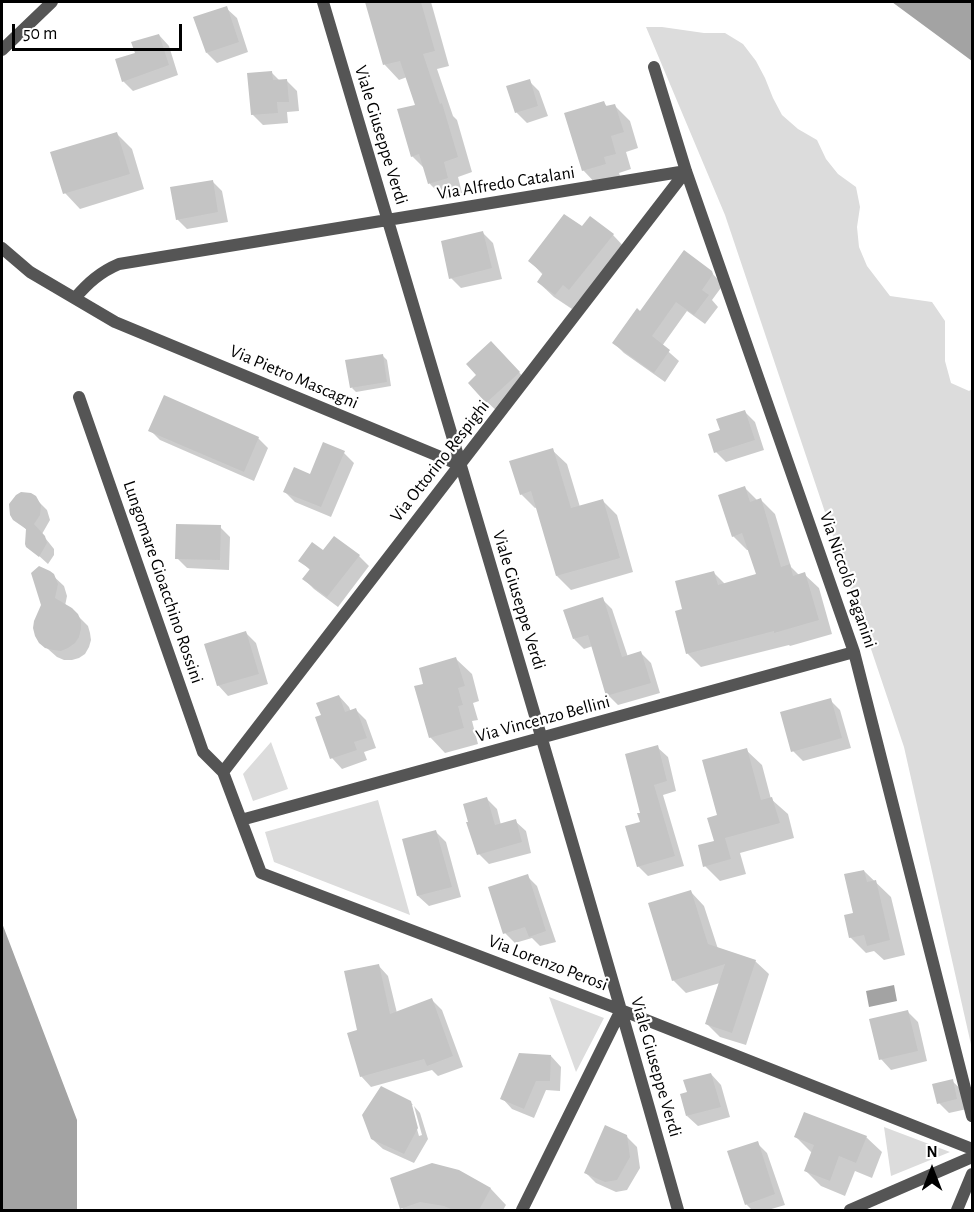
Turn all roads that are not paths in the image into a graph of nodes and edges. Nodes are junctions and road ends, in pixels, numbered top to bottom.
1 (52, 2) edge
2 (322, 2) edge
3 (2, 51) edge
4 (654, 67) dead end
5 (686, 171) junction
6 (387, 220) junction
7 (2, 248) edge
8 (75, 298) junction
9 (79, 397) dead end
10 (460, 465) junction
11 (854, 652) junction
12 (542, 738) junction
13 (223, 772) junction
14 (241, 820) junction
15 (621, 1010) junction
16 (972, 1116) edge
17 (972, 1149) edge
18 (972, 1157) edge
19 (972, 1174) edge
20 (522, 1210) edge
21 (678, 1210) edge
22 (850, 1210) edge
23 (957, 1210) edge

1 - 3 street
2 - 6 street, Viale Giuseppe Verdi
4 - 5 street, Via Niccolò Paganini
5 - 6 street, Via Alfredo Catalani
5 - 10 street, Via Ottorino Respighi
5 - 11 street, Via Niccolò Paganini
6 - 8 street, Via Alfredo Catalani
6 - 10 street, Viale Giuseppe Verdi
7 - 8 street, Via Pietro Mascagni
8 - 10 street, Via Pietro Mascagni
9 - 13 street, Lungomare Gioacchino Rossini
10 - 12 street, Viale Giuseppe Verdi
10 - 13 street, Via Ottorino Respighi
11 - 12 street, Via Vincenzo Bellini
11 - 16 street, Via Niccolò Paganini
12 - 14 street, Via Vincenzo Bellini
12 - 15 street, Viale Giuseppe Verdi
13 - 14 street
14 - 15 street, Via Lorenzo Perosi
15 - 17 street, Via Lorenzo Perosi
15 - 20 street
15 - 21 street, Viale Giuseppe Verdi
18 - 22 street
19 - 23 street

